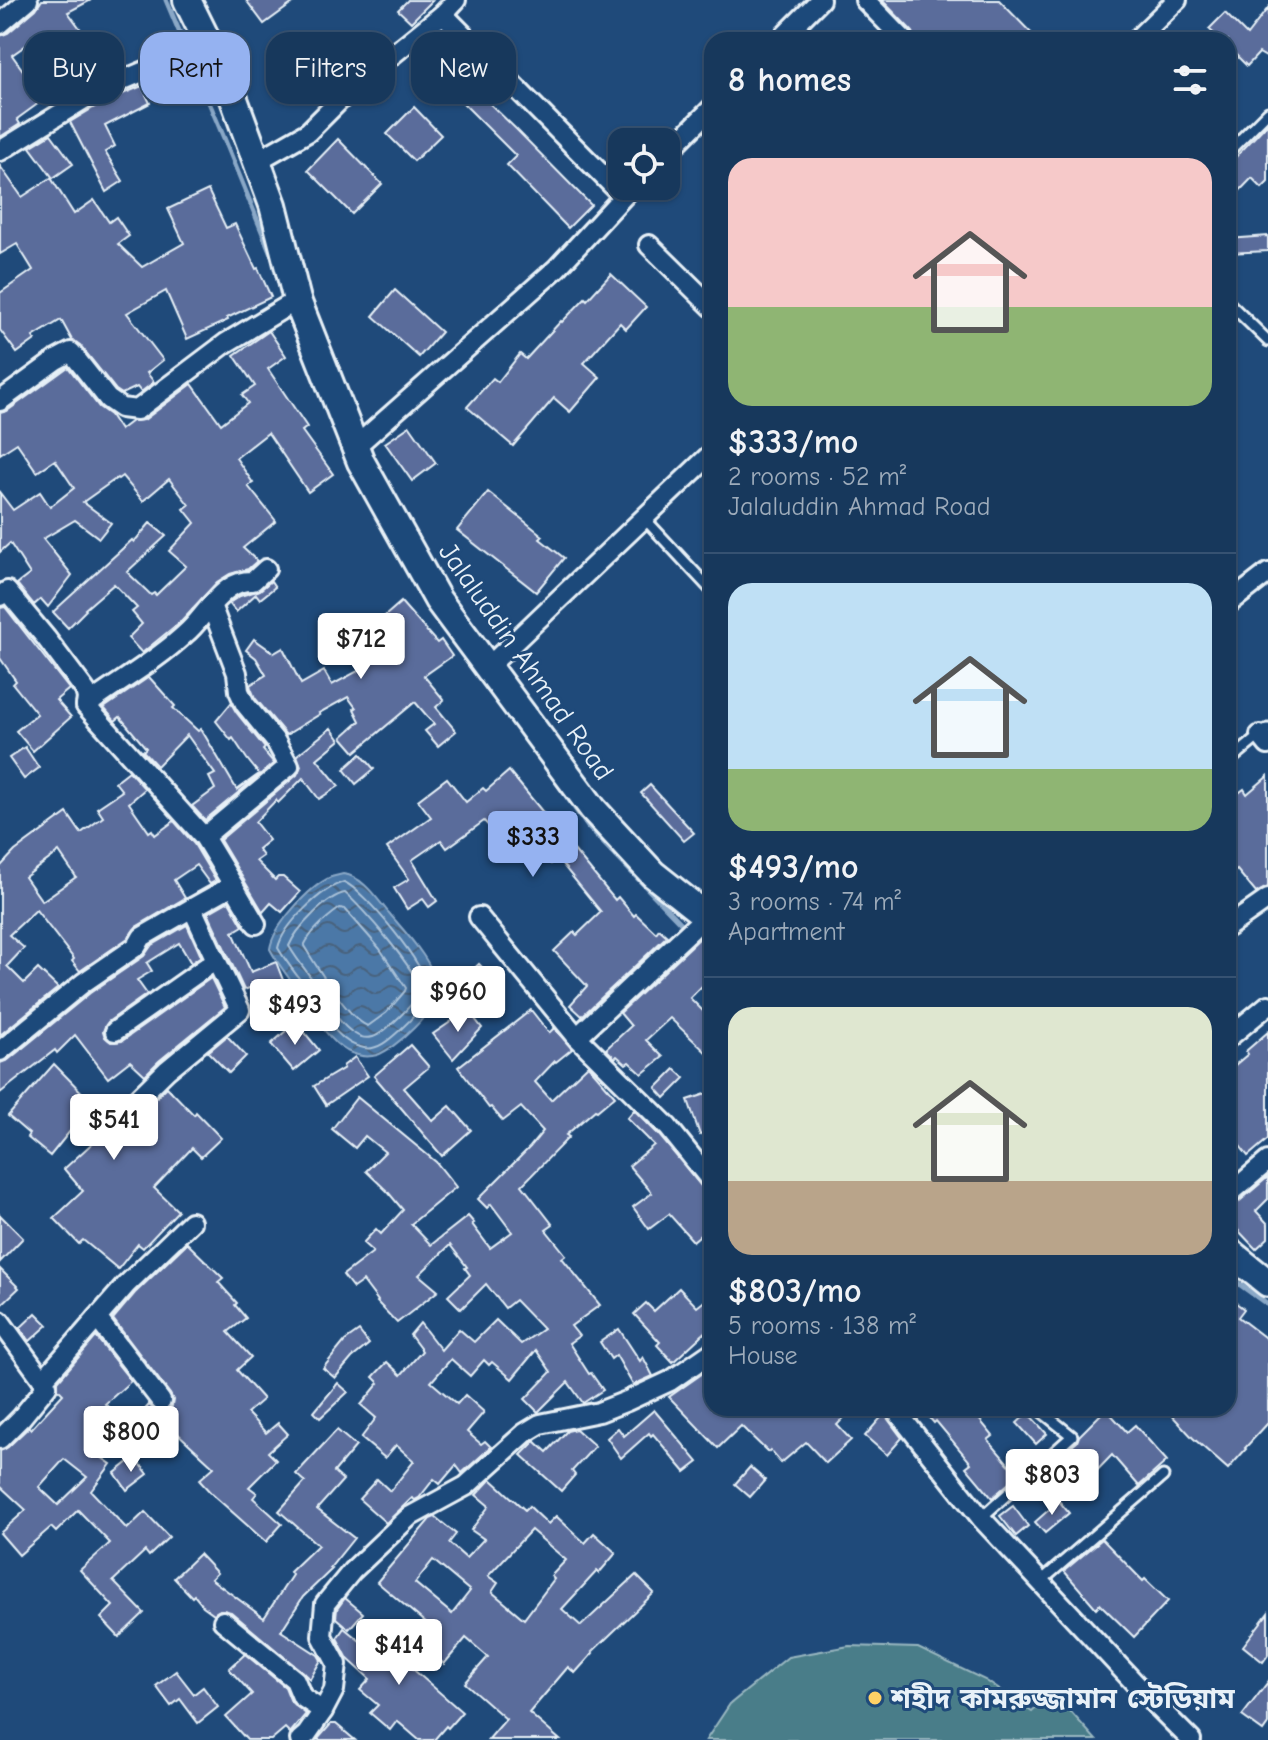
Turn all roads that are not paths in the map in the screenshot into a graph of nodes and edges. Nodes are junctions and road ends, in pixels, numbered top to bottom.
1 (28, 0) edge
2 (187, 0) edge
3 (820, 0) edge
4 (865, 0) edge
5 (1177, 0) edge
6 (449, 7) edge
7 (0, 24) edge
8 (203, 32) edge
9 (788, 32) edge
10 (896, 32) edge
11 (1144, 32) edge
12 (140, 73) edge
13 (236, 104) edge
14 (1268, 112) edge
15 (704, 116) edge
16 (680, 140) edge
17 (1236, 144) edge
18 (0, 151) edge
19 (257, 161) junction
20 (608, 170) edge
21 (620, 200) edge
22 (649, 245) dead end
23 (704, 299) edge
24 (297, 300) junction
25 (1236, 310) edge
26 (1268, 341) edge
27 (1, 397) edge
28 (355, 447) junction
29 (704, 461) edge
30 (644, 518) junction
31 (266, 569) dead end
32 (1268, 573) edge
33 (704, 582) edge
34 (0, 596) edge
35 (1236, 598) edge
36 (211, 605) junction
37 (488, 667) junction
38 (86, 706) junction
39 (1265, 736) edge
40 (1236, 756) edge
41 (204, 837) junction
42 (233, 885) junction
43 (1268, 899) edge
44 (192, 908) junction
45 (704, 913) edge
46 (479, 917) dead end
47 (1236, 921) edge
48 (704, 922) edge
49 (256, 924) dead end
50 (216, 960) junction
51 (1268, 1005) edge
52 (115, 1031) dead end
53 (1236, 1031) edge
54 (577, 1037) junction
55 (0, 1051) edge
56 (115, 1121) dead end
57 (1268, 1161) edge
58 (704, 1172) edge
59 (1236, 1188) edge
60 (191, 1222) dead end
61 (1236, 1257) edge
62 (1268, 1283) edge
63 (97, 1318) junction
64 (0, 1321) edge
65 (704, 1358) edge
66 (43, 1380) junction
67 (161, 1401) dead end
68 (900, 1416) edge
69 (1047, 1416) edge
70 (0, 1439) edge
71 (1163, 1476) dead end
72 (981, 1518) junction
73 (1040, 1582) junction
74 (223, 1621) dead end
75 (323, 1711) junction
76 (300, 1740) edge
77 (1191, 1740) edge

1 - 7 street
2 - 8 street, Jalaluddin Ahmad Road
3 - 9 street
4 - 10 street
5 - 11 street
6 - 19 street
6 - 20 street
12 - 18 street
13 - 19 street, Jalaluddin Ahmad Road
14 - 17 lane
15 - 16 street
19 - 24 street, Jalaluddin Ahmad Road
21 - 28 street
22 - 23 street
24 - 27 street
24 - 28 street, Jalaluddin Ahmad Road
25 - 26 lane
28 - 37 street, Jalaluddin Ahmad Road
29 - 30 street
30 - 33 lane
30 - 37 street
31 - 36 street
32 - 35 street
34 - 38 street
36 - 38 street
36 - 41 street
37 - 45 street, Jalaluddin Ahmad Road
38 - 41 street
39 - 40 lane
41 - 42 street
42 - 44 street
42 - 49 street
43 - 47 street
44 - 50 street
44 - 55 street
46 - 54 street
48 - 54 street
50 - 52 street
50 - 56 street
51 - 53 street
54 - 58 street
57 - 59 street
60 - 63 street
61 - 62 street
63 - 66 street
63 - 67 street
64 - 66 street
65 - 75 street
66 - 70 street
68 - 72 street
69 - 72 lane
71 - 73 lane
72 - 73 street
73 - 77 street
74 - 75 street
75 - 76 street

